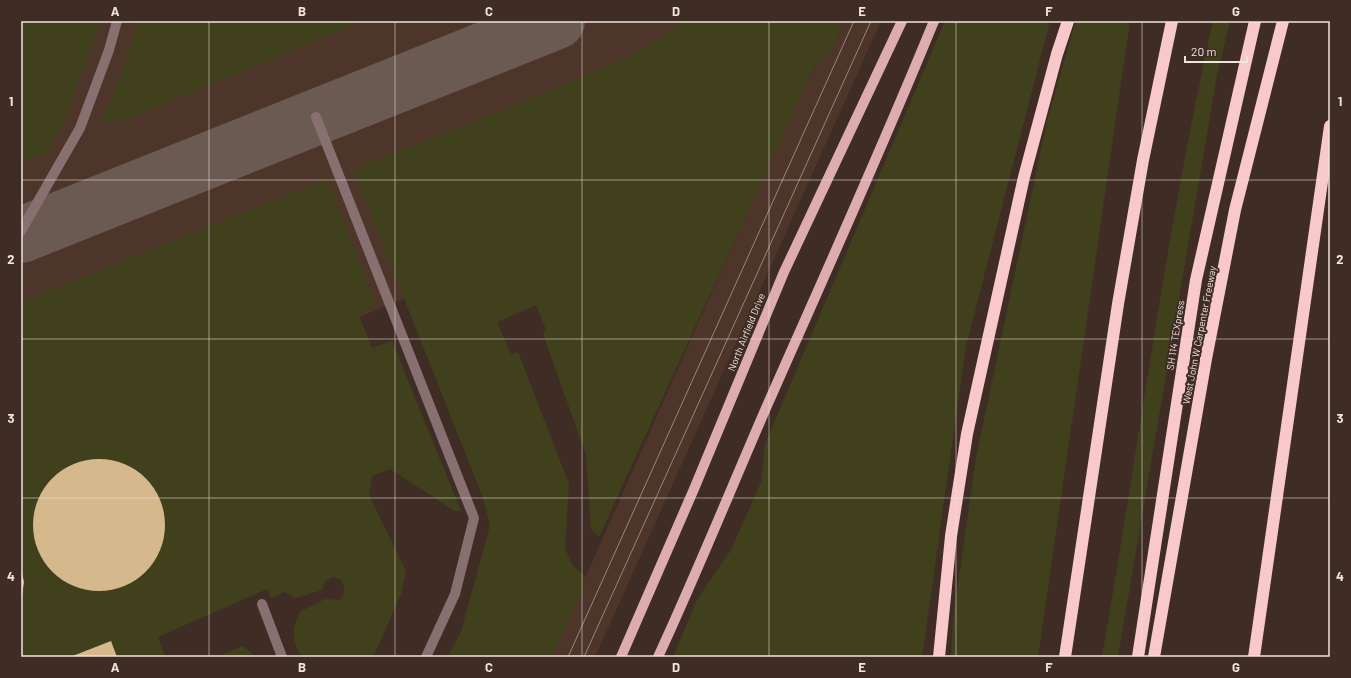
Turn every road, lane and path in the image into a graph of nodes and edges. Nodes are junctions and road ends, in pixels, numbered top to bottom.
1 (117, 21) edge
2 (902, 21) edge
3 (934, 21) edge
4 (1068, 21) edge
5 (1172, 21) edge
6 (1255, 21) edge
7 (1283, 21) edge
8 (316, 117) dead end
9 (1330, 126) edge
10 (21, 231) edge
11 (262, 604) dead end
12 (282, 657) edge
13 (426, 657) edge
14 (621, 657) edge
15 (658, 657) edge
16 (940, 657) edge
17 (1065, 657) edge
18 (1138, 657) edge
19 (1154, 657) edge
20 (1254, 657) edge

1 - 10 lane
2 - 14 main road, North Airfield Drive
3 - 15 main road
4 - 16 highway
5 - 17 highway
6 - 18 highway, SH 114 TEXpress
7 - 19 highway, West John W Carpenter Freeway
8 - 13 lane
9 - 20 highway
11 - 12 lane

